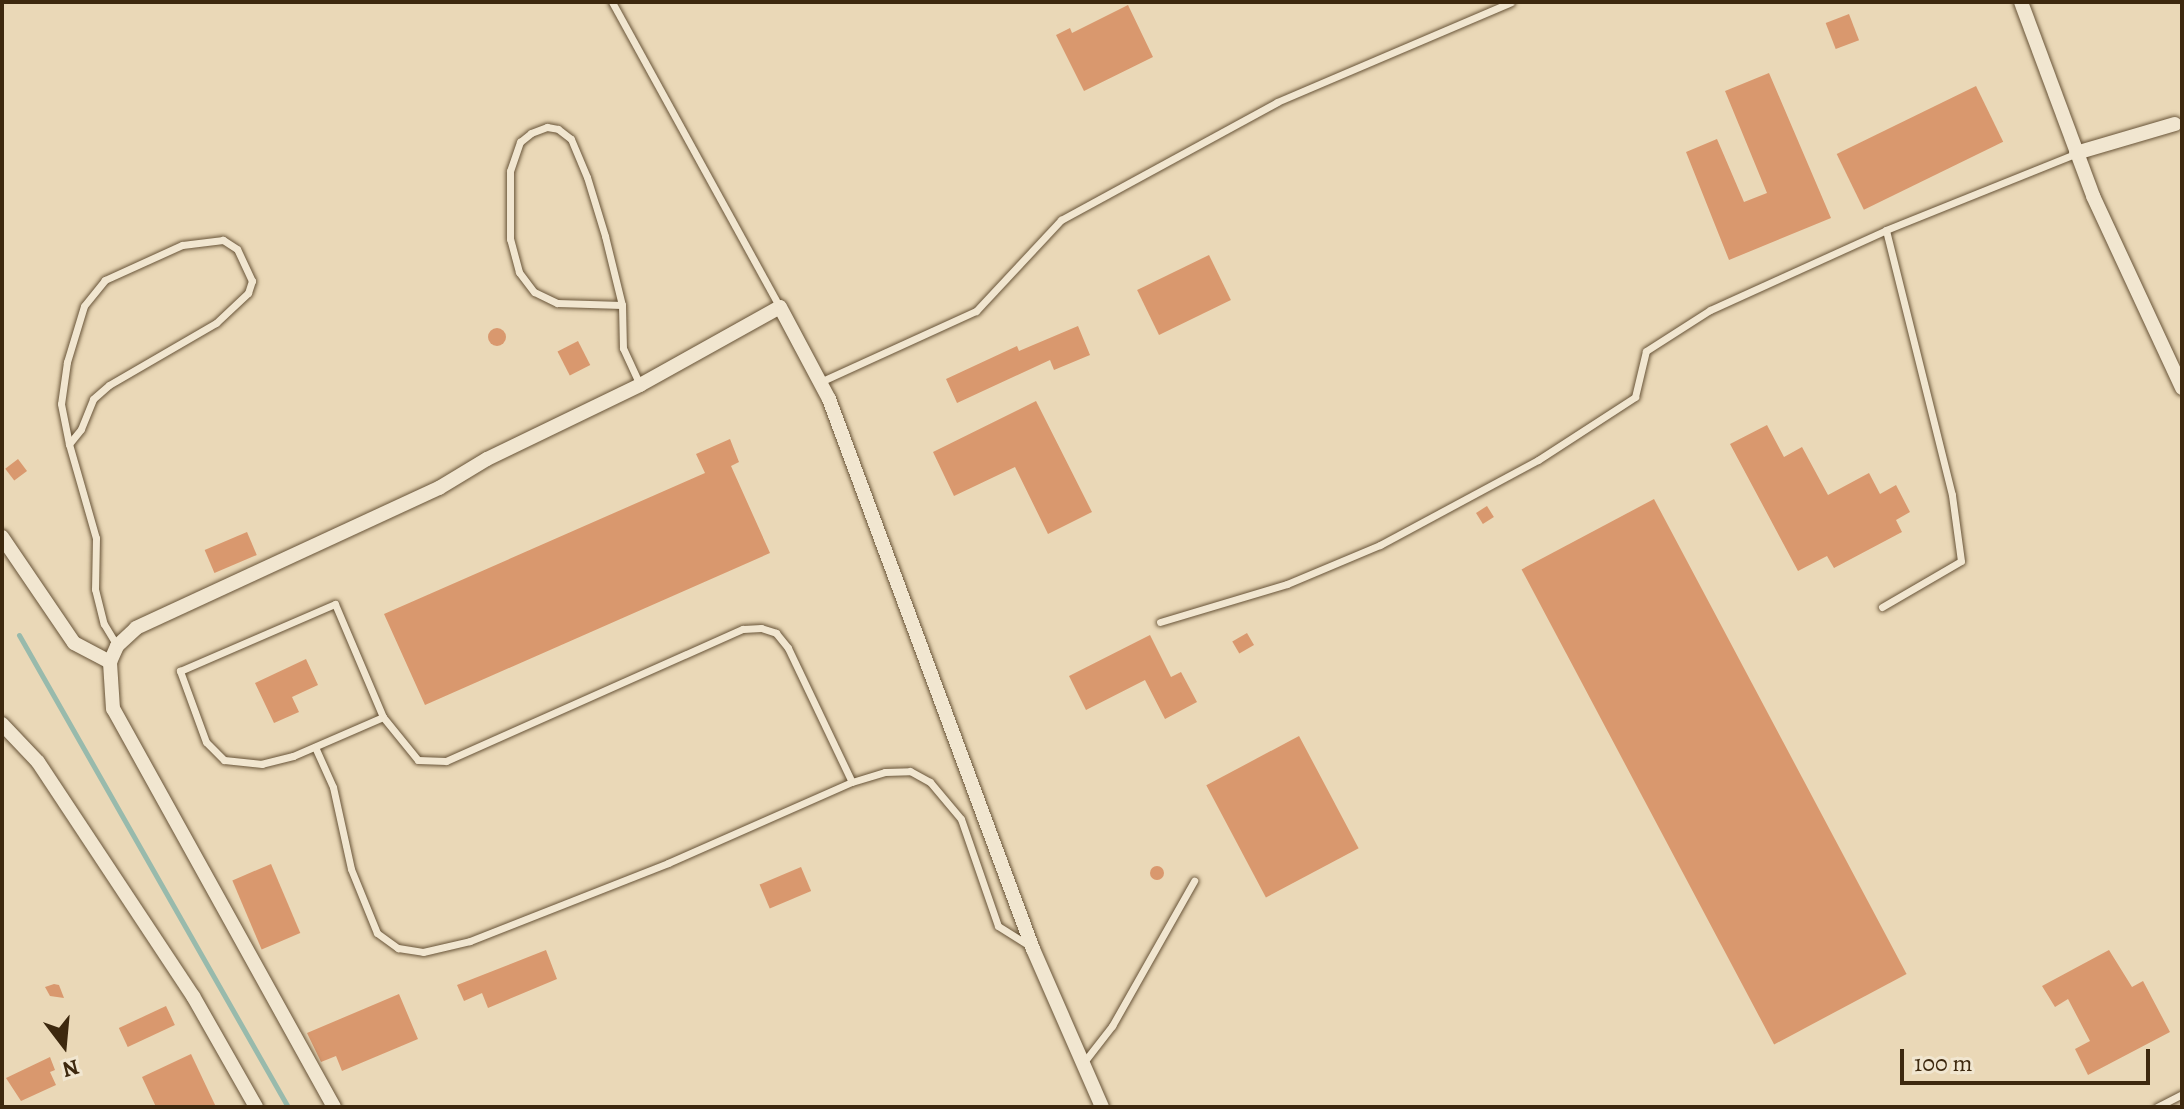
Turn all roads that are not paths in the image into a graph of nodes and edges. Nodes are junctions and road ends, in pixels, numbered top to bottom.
1 (612, 2) edge
2 (1511, 2) edge
3 (2021, 2) edge
4 (2175, 124) dead end
5 (2076, 153) junction
6 (1886, 230) junction
7 (622, 305) junction
8 (780, 307) junction
9 (820, 382) junction
10 (640, 385) junction
11 (2182, 388) edge
12 (69, 444) junction
13 (2, 537) edge
14 (1882, 607) dead end
15 (1160, 622) dead end
16 (117, 646) junction
17 (110, 662) junction
18 (383, 717) junction
19 (2, 724) edge
20 (315, 747) junction
21 (852, 782) junction
22 (1194, 881) dead end
23 (1033, 949) junction
24 (1083, 1064) junction
25 (2182, 1094) edge
26 (256, 1107) edge
27 (334, 1107) edge
28 (1102, 1107) edge
29 (2157, 1107) edge

1 - 8 lane
2 - 9 lane
3 - 5 street
4 - 5 street
5 - 6 lane
5 - 11 street
6 - 14 lane
6 - 15 lane
7 - 7 lane
7 - 10 lane
8 - 9 street
8 - 10 street
9 - 23 street
10 - 16 street
12 - 12 lane
12 - 16 lane
13 - 17 street
16 - 17 street
17 - 27 street
18 - 20 lane
18 - 20 lane
18 - 21 lane
19 - 26 street
20 - 21 lane
21 - 23 lane
22 - 24 lane
23 - 24 street
24 - 28 street
25 - 29 lane

